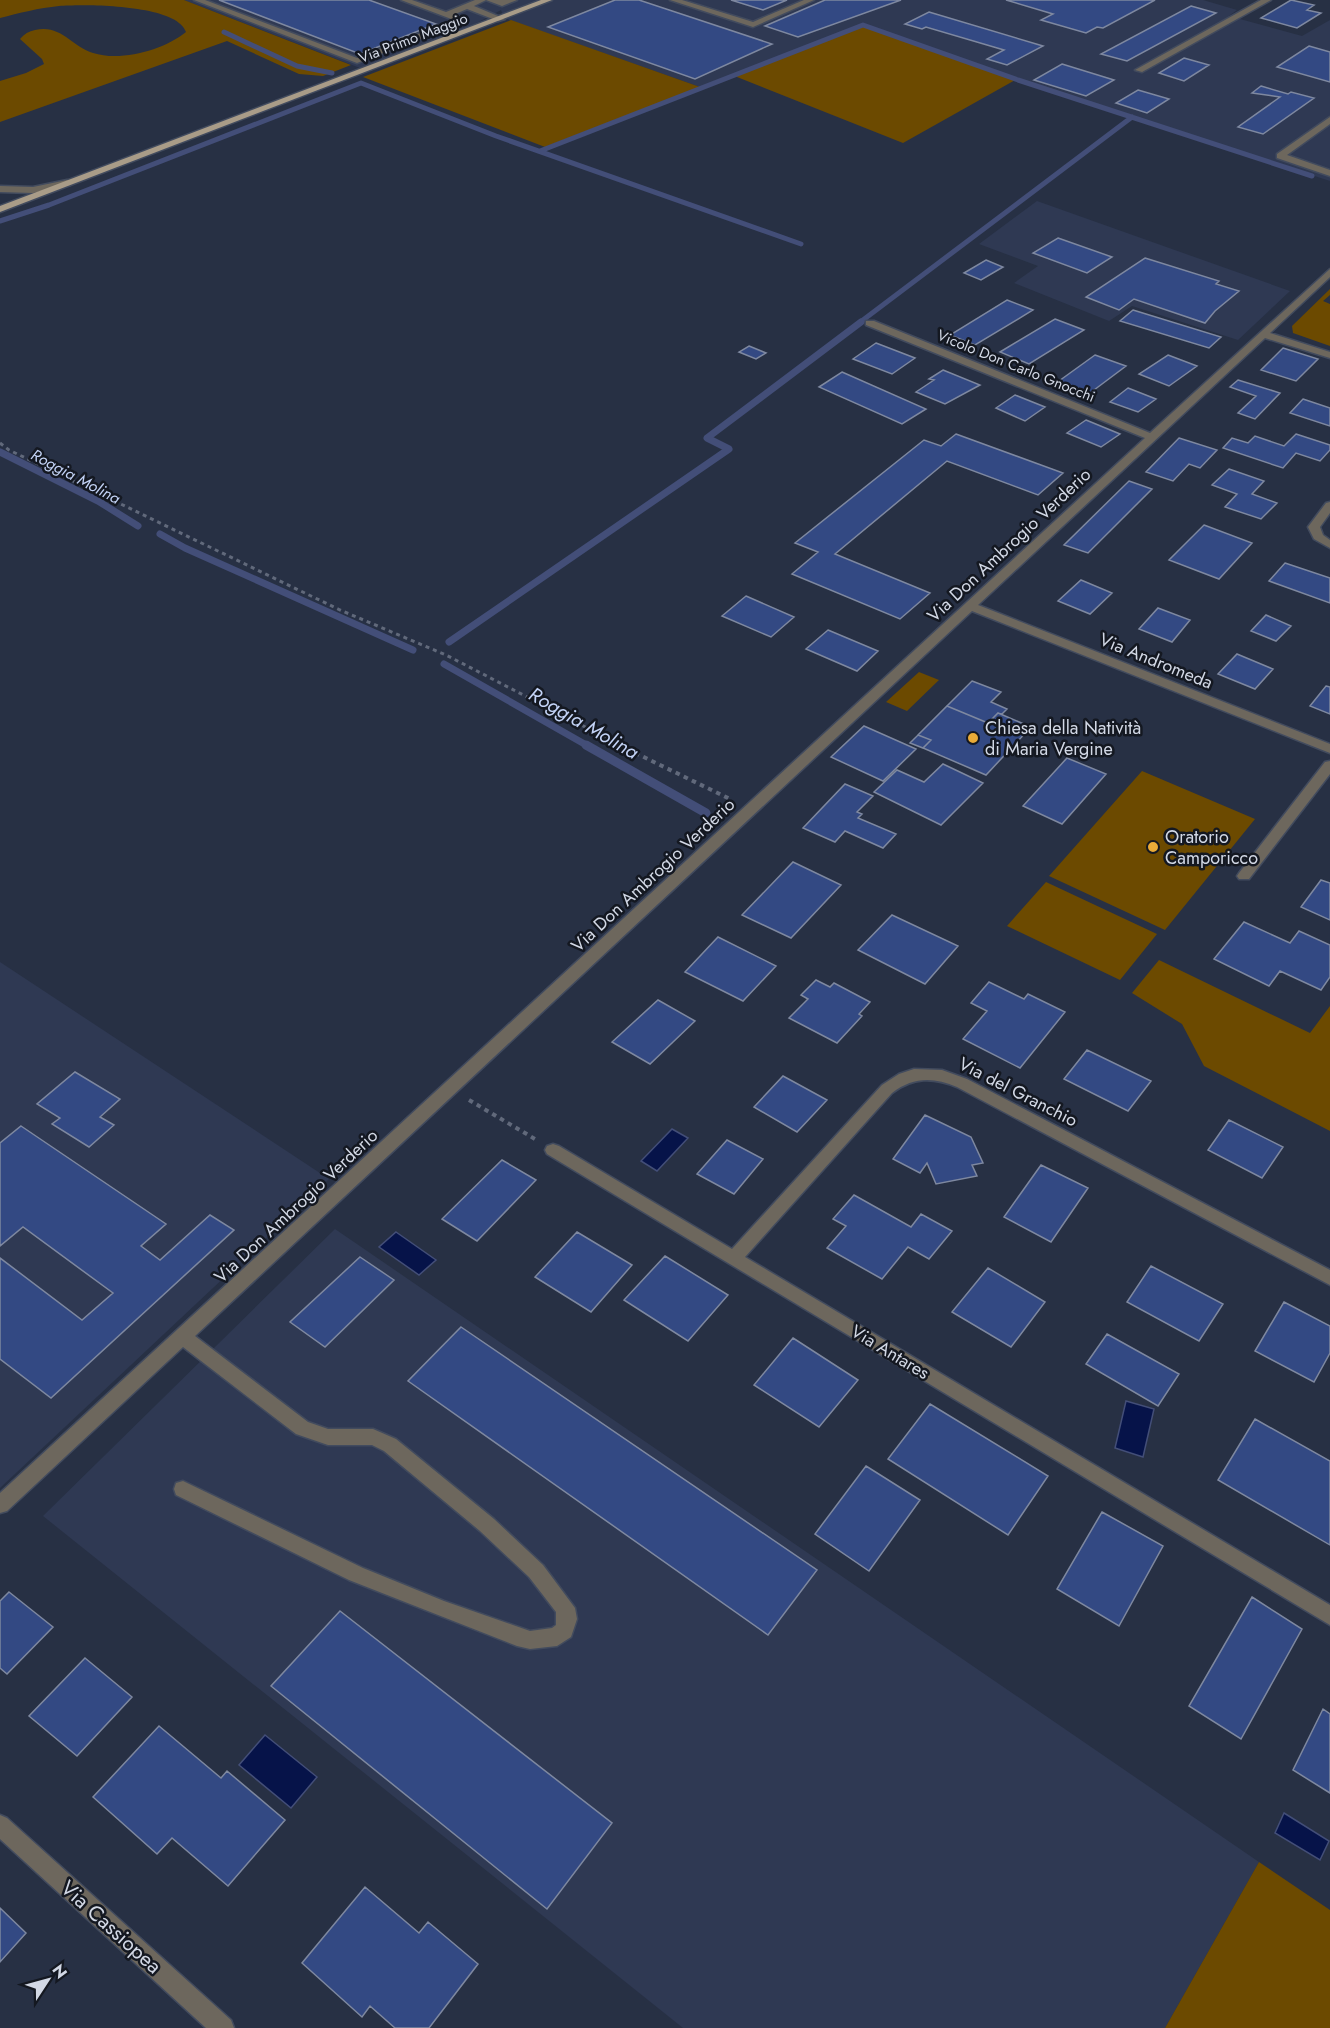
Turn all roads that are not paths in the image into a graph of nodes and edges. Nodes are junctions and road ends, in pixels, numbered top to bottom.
1 (198, 0) edge
2 (405, 0) edge
3 (482, 0) edge
4 (490, 0) edge
5 (513, 0) edge
6 (548, 0) edge
7 (674, 0) edge
8 (698, 0) edge
9 (810, 0) edge
10 (1267, 0) edge
11 (688, 4) junction
12 (467, 6) junction
13 (446, 15) junction
14 (501, 19) junction
15 (1139, 70) dead end
16 (1330, 120) edge
17 (1330, 172) edge
18 (67, 183) junction
19 (0, 189) edge
20 (0, 209) edge
21 (1330, 272) edge
22 (870, 323) dead end
23 (1263, 334) junction
24 (1330, 355) edge
25 (1152, 437) junction
26 (1330, 505) edge
27 (1330, 545) edge
28 (969, 606) junction
29 (1014, 624) junction
30 (1002, 636) dead end
31 (1330, 749) edge
32 (1330, 765) edge
33 (1244, 876) dead end
34 (553, 1150) road end
35 (734, 1258) junction
36 (1330, 1278) edge
37 (182, 1336) junction
38 (183, 1489) dead end
39 (0, 1504) edge
40 (1330, 1616) edge
41 (0, 1825) edge
42 (223, 2028) edge

1 - 13 street
2 - 13 street
3 - 12 street
4 - 5 street
6 - 14 main road, Via Primo Maggio
7 - 11 street
8 - 11 street
9 - 11 street
10 - 15 street
12 - 13 street
12 - 14 street
14 - 18 main road, Via Primo Maggio
16 - 17 street
18 - 19 street
18 - 20 main road, Via Primo Maggio
21 - 23 street, Via Don Ambrogio Verderio
22 - 25 street, Vicolo Don Carlo Gnocchi
23 - 24 street
23 - 25 street, Via Don Ambrogio Verderio
25 - 28 street, Via Don Ambrogio Verderio
26 - 27 street
28 - 29 street, Via Andromeda
28 - 37 street, Via Don Ambrogio Verderio
29 - 30 street
29 - 31 street, Via Andromeda
32 - 33 street
34 - 35 street, Via Antares
35 - 36 street, Via del Granchio
35 - 40 street, Via Antares
37 - 38 street
37 - 39 street, Via Don Ambrogio Verderio
41 - 42 street, Via Cassiopea

